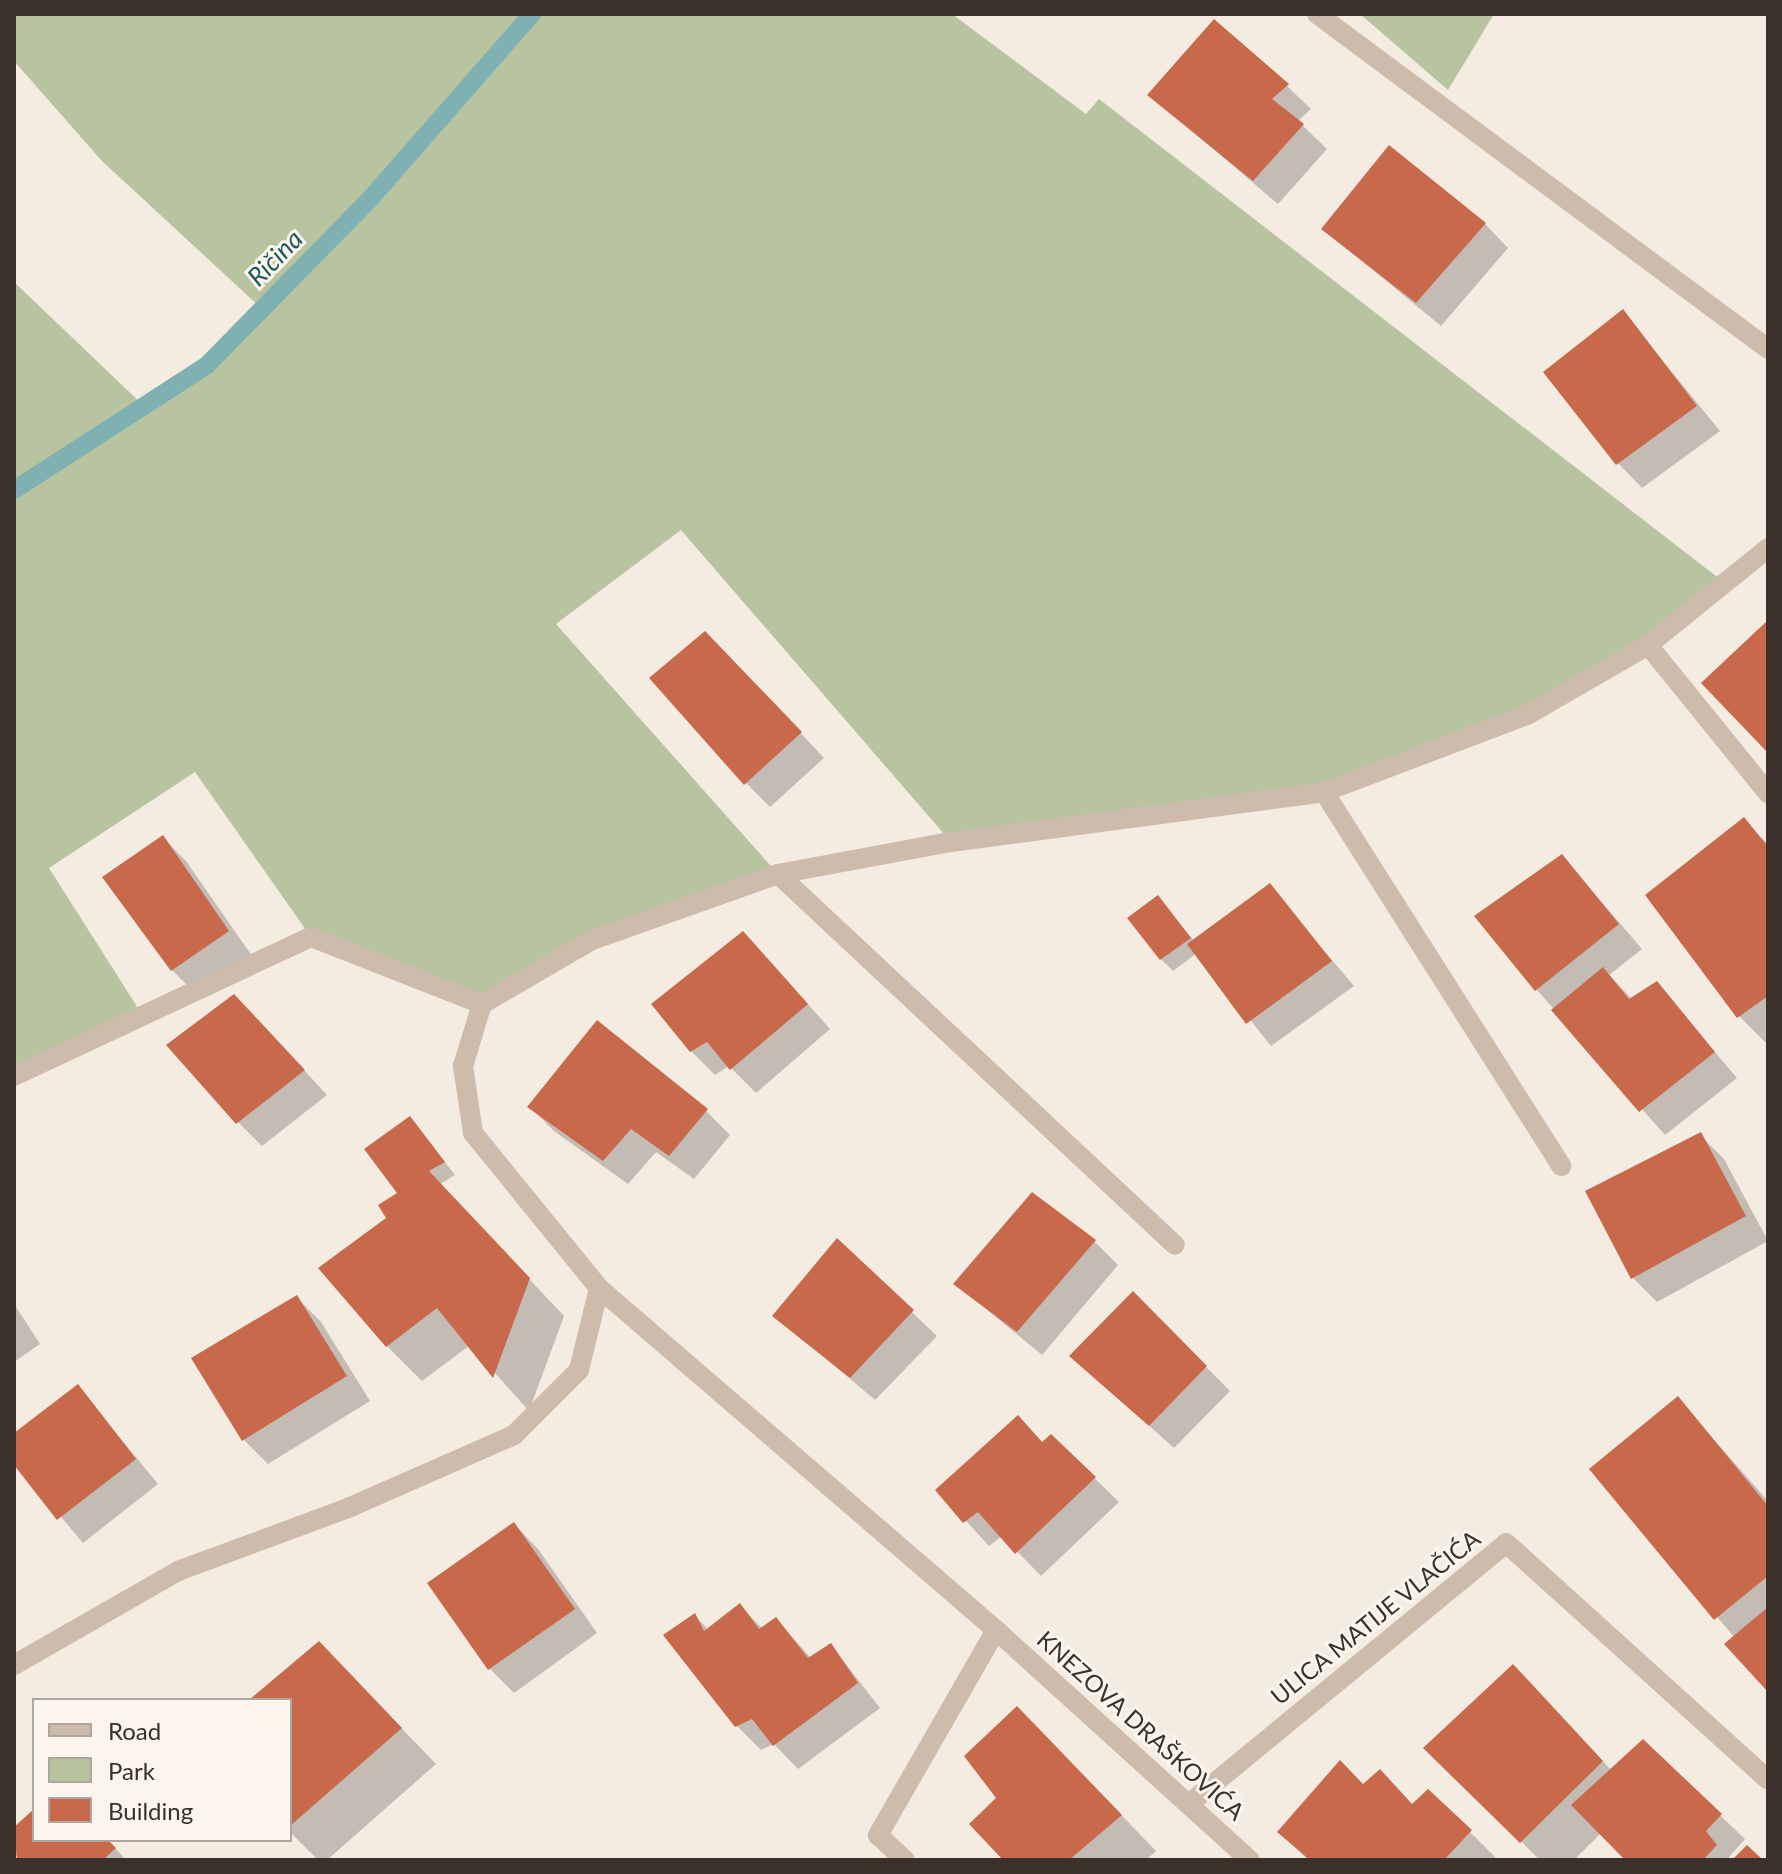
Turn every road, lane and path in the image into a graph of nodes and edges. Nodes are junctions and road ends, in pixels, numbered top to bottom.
1 (1317, 14) edge
2 (1768, 349) edge
3 (1768, 548) edge
4 (1648, 645) junction
5 (1324, 792) junction
6 (1768, 793) edge
7 (778, 874) junction
8 (482, 1004) junction
9 (14, 1076) edge
10 (1561, 1166) dead end
11 (1175, 1245) dead end
12 (599, 1288) junction
13 (996, 1630) junction
14 (14, 1665) edge
15 (1768, 1780) edge
16 (1190, 1803) junction
17 (905, 1860) edge
18 (1250, 1860) edge

1 - 2 street
3 - 4 street
4 - 5 street
4 - 6 street
5 - 7 street
5 - 10 street
7 - 8 street
7 - 11 street
8 - 9 street
8 - 12 street, KNEZOVA DRAŠKOVIĆA
12 - 13 street, KNEZOVA DRAŠKOVIĆA
12 - 14 street
13 - 16 street, KNEZOVA DRAŠKOVIĆA
13 - 17 street
15 - 16 street, ULICA MATIJE VLAČIĆA
16 - 18 street, KNEZOVA DRAŠKOVIĆA

